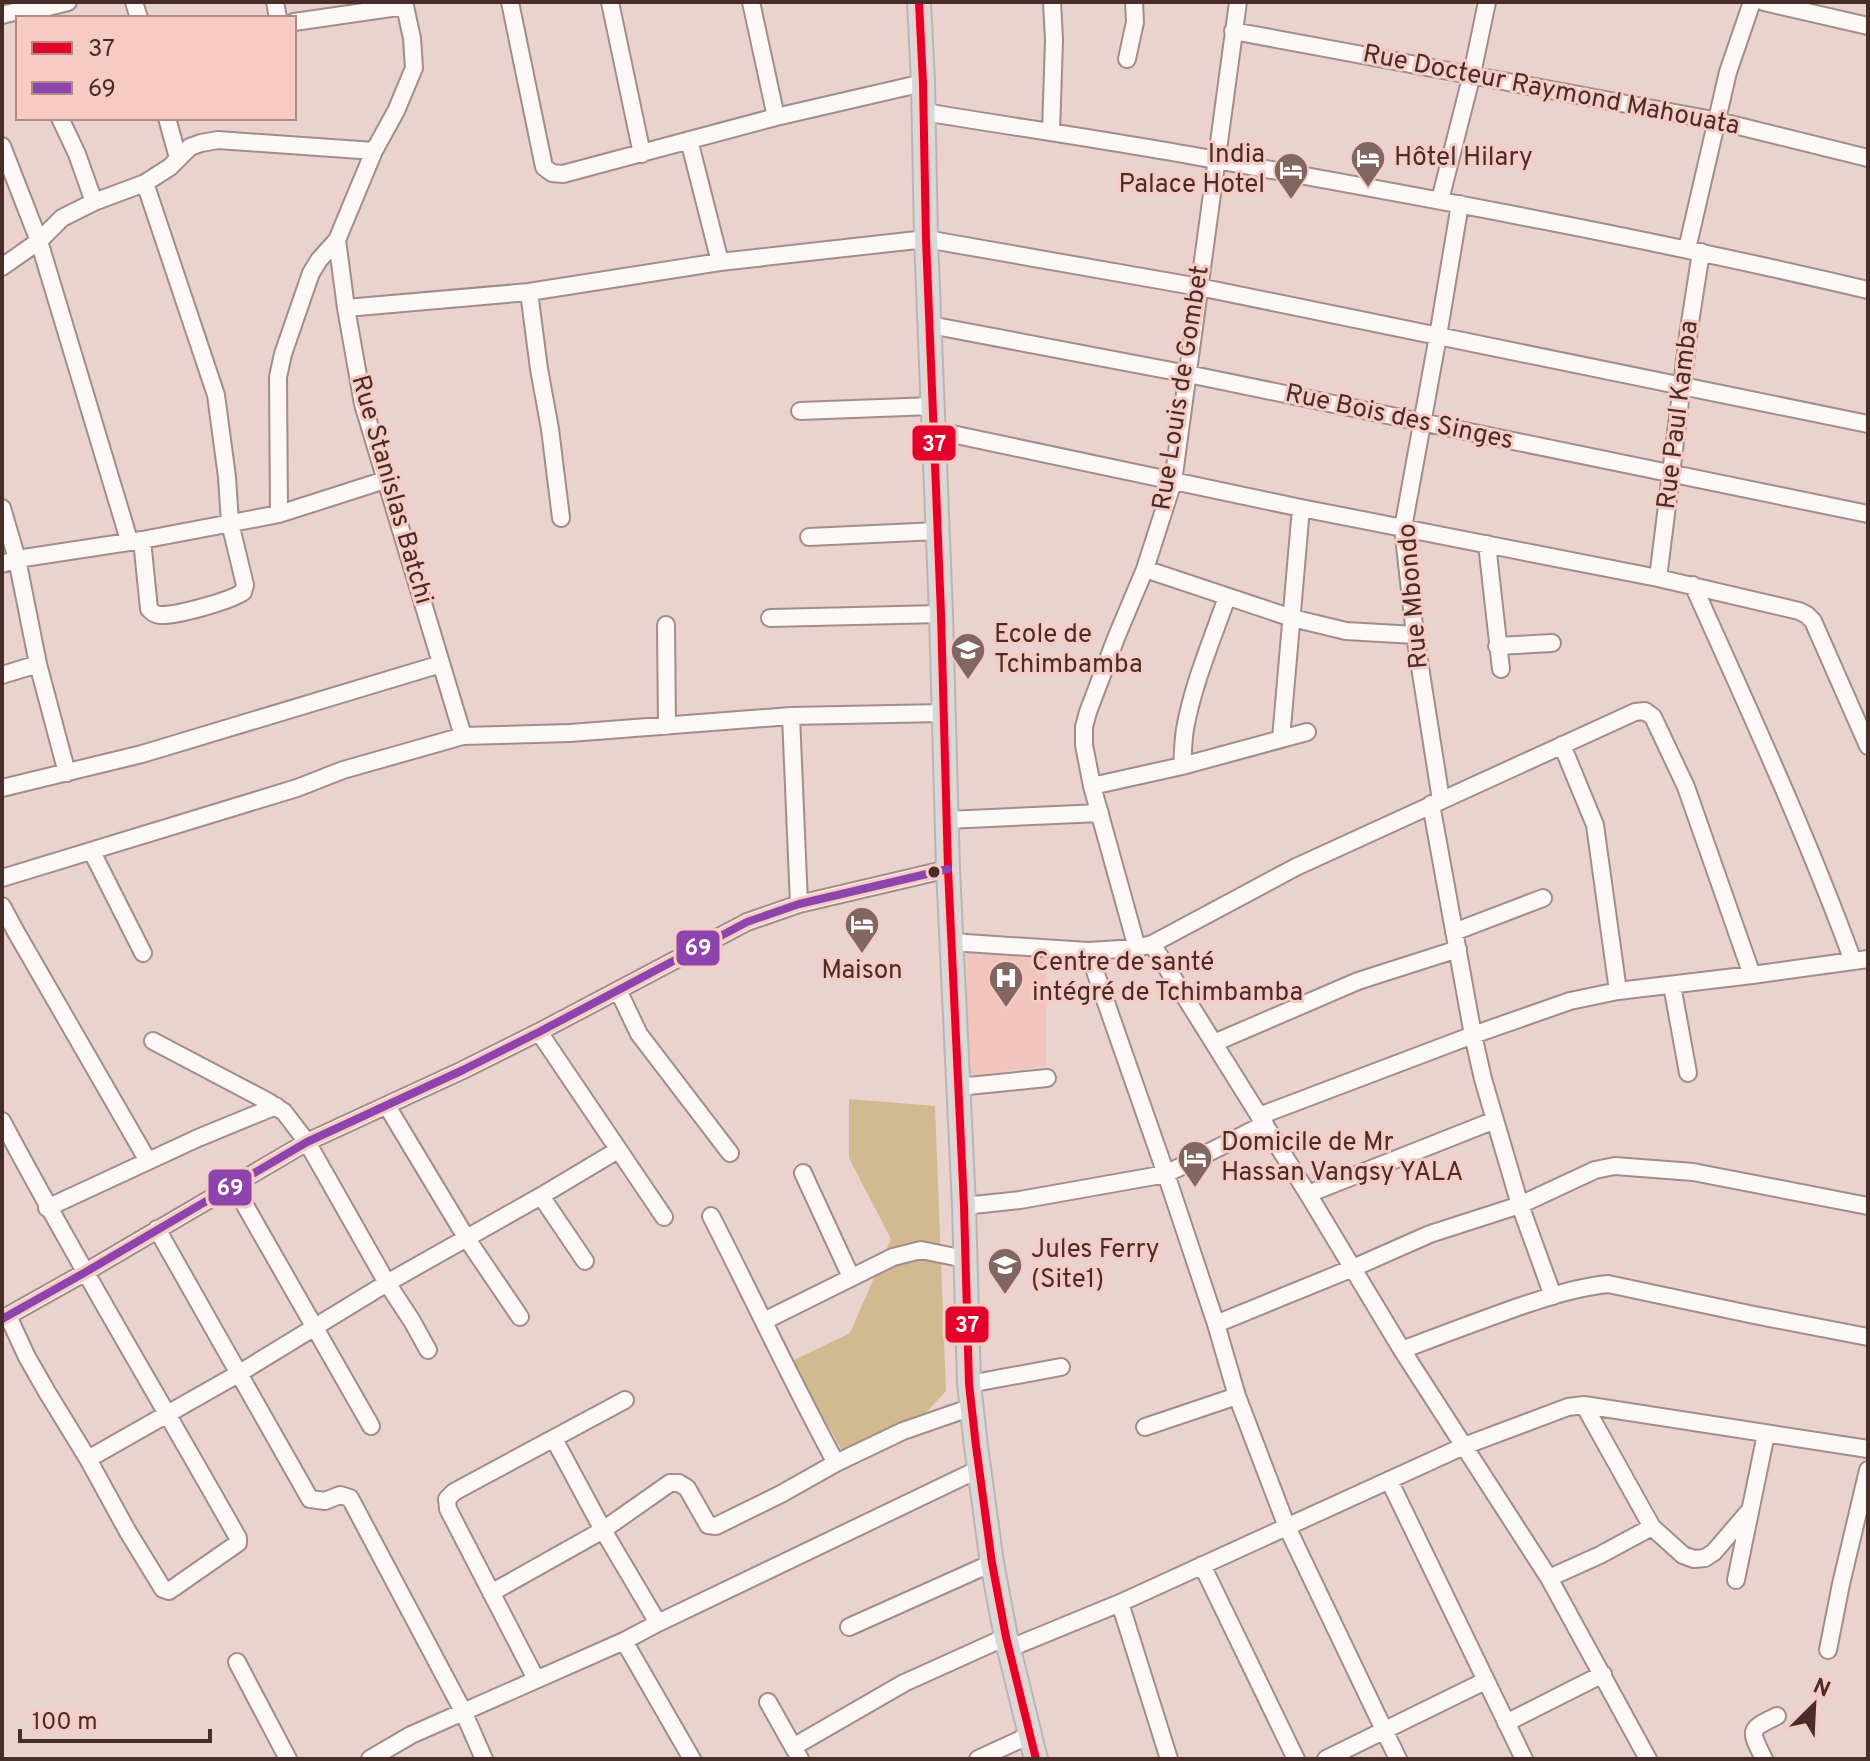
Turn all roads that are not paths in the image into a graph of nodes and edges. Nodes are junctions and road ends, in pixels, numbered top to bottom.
1 (68, 2) edge
2 (510, 2) edge
3 (610, 2) edge
4 (751, 2) edge
5 (919, 2) edge
6 (1052, 2) edge
7 (1134, 2) edge
8 (1238, 2) edge
9 (1487, 2) edge
10 (1752, 2) edge
11 (1764, 2) edge
12 (404, 4) edge
13 (2, 15) edge
14 (30, 15) edge
15 (296, 22) edge
16 (1868, 26) edge
17 (1233, 31) junction
18 (1127, 59) dead end
19 (1472, 74) junction
20 (923, 83) junction
21 (924, 112) junction
22 (776, 117) junction
23 (61, 120) edge
24 (168, 120) edge
25 (1718, 121) junction
26 (1051, 132) junction
27 (689, 140) junction
28 (2, 146) edge
29 (374, 151) junction
30 (642, 154) junction
31 (178, 158) junction
32 (1868, 158) edge
33 (1216, 160) junction
34 (145, 183) junction
35 (1440, 200) junction
36 (94, 202) junction
37 (1460, 204) junction
38 (926, 239) junction
39 (337, 240) junction
40 (39, 241) junction
41 (1694, 250) junction
42 (720, 262) junction
43 (2, 267) edge
44 (1199, 287) junction
45 (1868, 290) edge
46 (529, 292) junction
47 (346, 308) junction
48 (930, 325) junction
49 (1438, 336) junction
50 (1188, 374) junction
51 (1683, 387) junction
52 (933, 406) junction
53 (800, 411) dead end
54 (1423, 423) junction
55 (1868, 424) edge
56 (933, 430) junction
57 (1671, 473) junction
58 (385, 480) junction
59 (1173, 482) junction
60 (2, 508) edge
61 (1301, 508) junction
62 (279, 514) junction
63 (1868, 514) edge
64 (561, 518) dead end
65 (230, 523) junction
66 (1403, 528) junction
67 (938, 531) junction
68 (809, 537) dead end
69 (136, 540) junction
70 (1487, 544) junction
71 (9, 561) edge
72 (1145, 569) junction
73 (1658, 578) junction
74 (1693, 585) junction
75 (1227, 597) junction
76 (941, 614) junction
77 (770, 618) dead end
78 (1292, 618) junction
79 (666, 625) dead end
80 (1415, 635) junction
81 (1552, 643) dead end
82 (1497, 646) junction
83 (38, 664) junction
84 (441, 664) junction
85 (1501, 669) dead end
86 (2, 675) edge
87 (943, 713) junction
88 (791, 716) junction
89 (667, 726) junction
90 (1307, 732) dead end
91 (463, 736) junction
92 (1281, 739) junction
93 (1562, 745) junction
94 (1868, 746) edge
95 (1182, 766) junction
96 (67, 773) junction
97 (1092, 786) junction
98 (2, 788) edge
99 (1436, 802) junction
100 (1100, 813) junction
101 (946, 820) junction
102 (92, 852) junction
103 (948, 869) junction
104 (2, 878) edge
105 (1543, 898) dead end
106 (799, 904) junction
107 (2, 906) edge
108 (1456, 940) junction
109 (951, 942) junction
110 (1145, 946) junction
111 (1088, 951) junction
112 (143, 953) dead end
113 (1861, 960) edge
114 (1752, 975) junction
115 (1672, 985) junction
116 (618, 990) junction
117 (1618, 991) junction
118 (539, 1032) junction
119 (1473, 1035) junction
120 (153, 1041) dead end
121 (1214, 1043) junction
122 (1688, 1073) dead end
123 (1047, 1078) dead end
124 (958, 1087) junction
125 (276, 1106) junction
126 (387, 1106) junction
127 (1262, 1120) junction
128 (1495, 1120) junction
129 (2, 1121) edge
130 (307, 1142) junction
131 (618, 1150) junction
132 (730, 1153) dead end
133 (148, 1161) junction
134 (803, 1173) dead end
135 (1166, 1174) junction
136 (234, 1186) junction
137 (1308, 1194) junction
138 (541, 1196) junction
139 (1520, 1205) junction
140 (964, 1206) junction
141 (1868, 1206) edge
142 (47, 1208) junction
143 (711, 1216) dead end
144 (664, 1217) dead end
145 (157, 1229) junction
146 (467, 1239) junction
147 (965, 1259) junction
148 (585, 1261) dead end
149 (1353, 1268) junction
150 (84, 1273) junction
151 (851, 1277) junction
152 (387, 1283) junction
153 (1553, 1296) junction
154 (5, 1317) edge
155 (520, 1317) dead end
156 (764, 1321) junction
157 (1216, 1324) junction
158 (315, 1329) junction
159 (1868, 1337) edge
160 (428, 1350) dead end
161 (1402, 1350) junction
162 (1061, 1367) dead end
163 (238, 1374) junction
164 (969, 1384) junction
165 (1237, 1396) junction
166 (625, 1400) dead end
167 (1584, 1405) junction
168 (972, 1407) junction
169 (169, 1415) junction
170 (371, 1426) dead end
171 (1145, 1427) dead end
172 (1766, 1434) junction
173 (554, 1439) junction
174 (1464, 1446) junction
175 (1868, 1449) edge
176 (88, 1459) junction
177 (836, 1463) junction
178 (979, 1469) junction
179 (1868, 1470) edge
180 (1389, 1480) junction
181 (1750, 1510) junction
182 (1287, 1527) junction
183 (1652, 1527) junction
184 (603, 1530) junction
185 (992, 1563) junction
186 (1202, 1565) junction
187 (1549, 1578) junction
188 (1736, 1580) dead end
189 (491, 1593) junction
190 (1120, 1603) junction
191 (658, 1623) junction
192 (849, 1627) dead end
193 (624, 1641) junction
194 (1007, 1643) junction
195 (1828, 1650) dead end
196 (237, 1662) dead end
197 (1603, 1674) junction
198 (536, 1679) junction
199 (1485, 1681) junction
200 (768, 1702) dead end
201 (463, 1711) junction
202 (1777, 1716) dead end
203 (1506, 1723) junction
204 (1384, 1731) junction
205 (1030, 1735) junction
206 (796, 1753) edge
207 (288, 1759) edge
208 (371, 1759) edge
209 (484, 1759) edge
210 (692, 1759) edge
211 (978, 1759) edge
212 (1036, 1759) edge
213 (1169, 1759) edge
214 (1296, 1759) edge
215 (1326, 1759) edge
216 (1398, 1759) edge
217 (1524, 1759) edge
218 (1648, 1759) edge
219 (1764, 1759) edge

1 - 14 street
2 - 30 street
3 - 30 street
4 - 22 street
5 - 20 highway
6 - 26 street
7 - 18 street
8 - 17 street, Rue Louis de Gombet
9 - 19 street
10 - 25 street, Rue Paul Kamba
11 - 16 street
12 - 15 street
12 - 29 street
13 - 14 street
17 - 19 street, Rue Docteur Raymond Mahouata
17 - 33 street, Rue Louis de Gombet
19 - 25 street, Rue Docteur Raymond Mahouata
19 - 35 street
20 - 21 highway
20 - 22 street
21 - 26 street
21 - 38 highway
22 - 27 street
23 - 36 street
24 - 31 street
25 - 32 street, Rue Docteur Raymond Mahouata
25 - 41 street, Rue Paul Kamba
26 - 33 street
27 - 30 street
27 - 42 street
28 - 40 street
29 - 31 street
29 - 39 street
31 - 34 street
33 - 35 street
33 - 44 street, Rue Louis de Gombet
34 - 36 street
34 - 65 street
35 - 37 street
36 - 40 street
37 - 41 street
37 - 49 street, Rue Mbondo
38 - 42 street
38 - 44 street
38 - 48 highway
39 - 47 street, Rue Stanislas Batchi
39 - 62 street
40 - 43 street
40 - 69 street
41 - 45 street
41 - 51 street, Rue Paul Kamba
42 - 46 street
44 - 49 street
44 - 50 street, Rue Louis de Gombet
46 - 47 street
46 - 64 street
47 - 58 street, Rue Stanislas Batchi
48 - 50 street, Rue Bois des Singes
48 - 52 highway
49 - 51 street
49 - 54 street, Rue Mbondo
50 - 54 street, Rue Bois des Singes
50 - 59 street, Rue Louis de Gombet
51 - 55 street
51 - 57 street, Rue Paul Kamba
52 - 53 street
52 - 56 highway
54 - 57 street, Rue Bois des Singes
54 - 66 street, Rue Mbondo
56 - 59 street
56 - 67 highway
57 - 63 street, Rue Bois des Singes
57 - 73 street, Rue Paul Kamba
58 - 62 street
58 - 84 street, Rue Stanislas Batchi
59 - 61 street
59 - 72 street, Rue Louis de Gombet
60 - 71 street
61 - 66 street
61 - 78 street
62 - 65 street
65 - 69 street
65 - 69 street
66 - 70 street
66 - 80 street, Rue Mbondo
67 - 68 street
67 - 76 highway
69 - 71 street
70 - 73 street
70 - 82 street
71 - 83 street
72 - 75 street
72 - 97 street, Rue Louis de Gombet
73 - 74 street
74 - 94 street
74 - 113 street
75 - 78 street
75 - 95 street
76 - 77 street
76 - 87 highway
78 - 80 street
78 - 92 street
79 - 89 street
80 - 99 street, Rue Mbondo
81 - 82 street
82 - 85 street
83 - 86 street
83 - 96 street
84 - 91 street, Rue Stanislas Batchi
84 - 96 street
87 - 88 street
87 - 101 highway
88 - 89 street
88 - 106 street
89 - 91 street
90 - 92 street
91 - 102 street
92 - 95 street
93 - 99 street
93 - 114 street
93 - 117 street
95 - 97 street
96 - 98 street
97 - 100 street, Rue Louis de Gombet
99 - 108 street, Rue Mbondo
99 - 110 street
100 - 101 street
100 - 110 street, Rue Louis de Gombet
101 - 103 highway
102 - 104 street
102 - 112 street
103 - 106 street
103 - 109 highway
105 - 108 street
106 - 116 street
107 - 133 street
108 - 119 street, Rue Mbondo
108 - 121 street
109 - 111 street
109 - 124 highway
110 - 111 street
110 - 121 street, Rue Louis de Gombet
111 - 135 street
113 - 114 street
114 - 115 street
115 - 117 street
115 - 122 street
116 - 118 street
116 - 132 street
117 - 119 street
118 - 126 street
118 - 131 street
119 - 127 street
119 - 128 street, Rue Mbondo
120 - 125 street
121 - 127 street, Rue Louis de Gombet
123 - 124 street
124 - 140 highway
125 - 130 street
125 - 133 street
126 - 130 street
126 - 146 street
127 - 135 street
127 - 137 street, Rue Louis de Gombet
128 - 137 street
128 - 139 street, Rue Mbondo
129 - 142 street
130 - 136 street
130 - 152 street
131 - 138 street
131 - 144 street
133 - 142 street
134 - 151 street
135 - 140 street
135 - 157 street
136 - 145 street
136 - 158 street
137 - 149 street, Rue Louis de Gombet
138 - 146 street
138 - 148 street
139 - 141 street
139 - 149 street
139 - 153 street, Rue Mbondo
140 - 147 highway
142 - 150 street
143 - 156 street
145 - 150 street
145 - 163 street
146 - 152 street
146 - 155 street
147 - 151 street
147 - 164 highway
149 - 157 street
149 - 161 street, Rue Louis de Gombet
150 - 154 street
150 - 169 street
151 - 156 street
152 - 158 street
152 - 160 street
153 - 159 street
153 - 161 street
154 - 176 street
156 - 177 street
157 - 165 street
158 - 163 street
158 - 170 street
161 - 174 street, Rue Louis de Gombet
162 - 164 street
163 - 169 street
163 - 201 street
164 - 168 highway
165 - 171 street
165 - 182 street
166 - 173 street
167 - 172 street
167 - 174 street
167 - 183 street
168 - 177 street
168 - 178 highway
169 - 176 street
169 - 176 street
172 - 175 street
172 - 181 street
173 - 184 street
173 - 189 street
174 - 180 street
174 - 187 street, Rue Louis de Gombet
177 - 184 street
178 - 185 highway
178 - 191 street
179 - 195 street
180 - 182 street
180 - 199 street
181 - 183 street
181 - 188 street
182 - 186 street
182 - 204 street
183 - 187 street
184 - 189 street
184 - 191 street
185 - 192 street
185 - 194 highway
186 - 190 street
186 - 214 street
187 - 197 street, Rue Louis de Gombet
189 - 198 street
190 - 194 street
190 - 213 street
191 - 193 street
193 - 198 street
193 - 210 street
194 - 205 highway
194 - 206 street
196 - 207 street
197 - 203 street
197 - 218 street, Rue Louis de Gombet
198 - 201 street
199 - 203 street
199 - 204 street
200 - 206 street
201 - 208 street
201 - 209 street
202 - 219 street
203 - 217 street
204 - 215 street
204 - 216 street
205 - 211 street
205 - 212 highway

